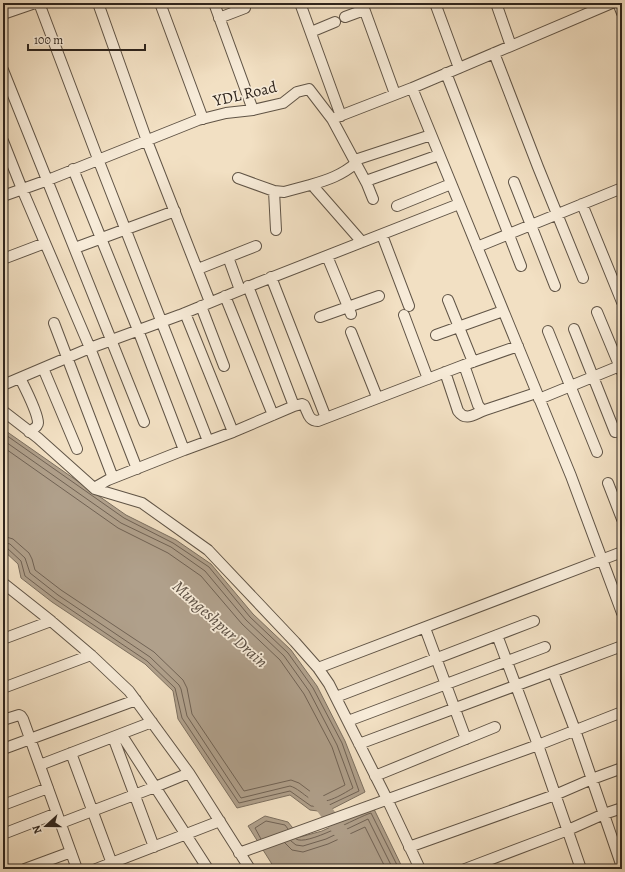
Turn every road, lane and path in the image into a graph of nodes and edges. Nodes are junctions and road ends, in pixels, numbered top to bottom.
1 (35, 3) edge
2 (39, 3) edge
3 (98, 3) edge
4 (160, 3) edge
5 (214, 3) edge
6 (300, 3) edge
7 (435, 3) edge
8 (496, 3) edge
9 (612, 3) edge
10 (618, 3) edge
11 (363, 6) edge
12 (245, 8) dead end
13 (622, 13) edge
14 (3, 14) edge
15 (345, 17) dead end
16 (219, 18) junction
17 (336, 22) dead end
18 (310, 32) junction
19 (511, 46) junction
20 (494, 53) junction
21 (458, 68) junction
22 (3, 70) edge
23 (446, 73) junction
24 (412, 88) junction
25 (395, 94) junction
26 (253, 110) junction
27 (337, 117) junction
28 (203, 119) junction
29 (431, 135) junction
30 (3, 140) edge
31 (147, 141) junction
32 (439, 155) junction
33 (98, 159) junction
34 (355, 161) junction
35 (73, 169) junction
36 (238, 178) dead end
37 (48, 180) junction
38 (366, 181) junction
39 (514, 182) dead end
40 (451, 184) junction
41 (310, 185) junction
42 (622, 188) edge
43 (22, 189) junction
44 (274, 191) junction
45 (3, 196) edge
46 (373, 199) dead end
47 (459, 204) junction
48 (582, 204) junction
49 (397, 206) dead end
50 (175, 211) junction
51 (558, 214) junction
52 (531, 225) junction
53 (125, 229) junction
54 (276, 230) dead end
55 (382, 234) junction
56 (508, 234) junction
57 (101, 238) junction
58 (362, 242) junction
59 (45, 243) junction
60 (256, 246) dead end
61 (477, 247) junction
62 (75, 248) junction
63 (327, 256) junction
64 (228, 257) junction
65 (3, 260) edge
66 (521, 266) dead end
67 (198, 269) junction
68 (272, 277) junction
69 (583, 278) dead end
70 (555, 286) dead end
71 (244, 288) junction
72 (225, 296) junction
73 (379, 296) dead end
74 (448, 300) dead end
75 (210, 302) junction
76 (622, 302) edge
77 (200, 306) junction
78 (409, 306) dead end
79 (349, 310) junction
80 (503, 311) junction
81 (597, 312) dead end
82 (184, 313) junction
83 (404, 316) dead end
84 (320, 317) dead end
85 (160, 322) junction
86 (54, 323) dead end
87 (459, 327) junction
88 (574, 329) dead end
89 (138, 330) junction
90 (548, 331) dead end
91 (351, 332) dead end
92 (436, 335) dead end
93 (112, 340) junction
94 (518, 346) junction
95 (90, 348) junction
96 (67, 358) junction
97 (468, 364) junction
98 (224, 366) dead end
99 (43, 368) junction
100 (621, 368) edge
101 (444, 372) junction
102 (593, 377) junction
103 (20, 378) junction
104 (428, 379) junction
105 (3, 385) edge
106 (569, 387) junction
107 (538, 396) junction
108 (377, 397) junction
109 (294, 406) junction
110 (485, 410) junction
111 (3, 411) edge
112 (272, 415) junction
113 (326, 418) junction
114 (144, 422) dead end
115 (30, 432) junction
116 (233, 432) junction
117 (615, 432) dead end
118 (208, 441) junction
119 (77, 450) dead end
120 (184, 450) junction
121 (597, 452) dead end
122 (137, 469) junction
123 (113, 478) junction
124 (608, 484) dead end
125 (94, 488) junction
126 (622, 519) edge
127 (622, 552) edge
128 (602, 560) junction
129 (3, 583) edge
130 (622, 613) edge
131 (51, 621) junction
132 (534, 621) dead end
133 (425, 628) junction
134 (497, 635) junction
135 (3, 639) edge
136 (545, 647) dead end
137 (621, 650) edge
138 (91, 655) junction
139 (436, 659) junction
140 (506, 660) junction
141 (318, 668) junction
142 (553, 672) junction
143 (445, 683) junction
144 (516, 686) junction
145 (3, 688) edge
146 (336, 697) junction
147 (136, 700) junction
148 (455, 709) junction
149 (622, 712) edge
150 (3, 720) edge
151 (348, 721) junction
152 (152, 722) junction
153 (495, 727) dead end
154 (575, 730) junction
155 (117, 735) junction
156 (31, 739) junction
157 (466, 739) junction
158 (359, 744) junction
159 (538, 745) junction
160 (3, 749) edge
161 (71, 753) junction
162 (40, 765) junction
163 (622, 768) edge
164 (189, 773) junction
165 (375, 776) junction
166 (592, 779) junction
167 (155, 787) junction
168 (48, 788) junction
169 (135, 795) junction
170 (555, 795) junction
171 (382, 800) junction
172 (3, 805) edge
173 (622, 808) edge
174 (93, 812) junction
175 (604, 814) junction
176 (59, 818) junction
177 (220, 821) junction
178 (568, 830) junction
179 (3, 834) edge
180 (185, 834) junction
181 (154, 847) junction
182 (409, 847) junction
183 (71, 852) junction
184 (239, 853) junction
185 (113, 866) edge
186 (622, 867) edge
187 (25, 869) edge
188 (77, 869) edge
189 (96, 869) edge
190 (208, 869) edge
191 (250, 869) edge
192 (420, 869) edge
193 (465, 869) edge
194 (581, 869) edge

1 - 14 street
2 - 33 street
3 - 31 street
4 - 28 street
5 - 16 street
6 - 18 street
7 - 21 street
8 - 19 street
9 - 19 street
10 - 13 street
11 - 15 street
11 - 25 street
12 - 16 street
16 - 26 street
17 - 18 street
18 - 27 street
19 - 20 street
20 - 21 street
20 - 51 street
21 - 23 street
22 - 37 street
23 - 24 street
23 - 56 street
24 - 25 street
24 - 29 street
25 - 27 street
26 - 27 street, YDL Road
26 - 28 street, YDL Road
27 - 34 street
28 - 31 street, YDL Road
29 - 32 street
29 - 34 street
30 - 43 street
31 - 33 street, YDL Road
31 - 50 street
32 - 38 street
32 - 40 street
33 - 35 street, YDL Road
33 - 53 street
34 - 38 street
34 - 41 street
35 - 37 street, YDL Road
35 - 57 street
36 - 44 street
37 - 43 street, YDL Road
37 - 62 street
38 - 46 street
39 - 52 street
40 - 47 street
40 - 49 street
41 - 44 street
41 - 58 street
42 - 48 street
43 - 45 street, YDL Road
43 - 59 street
44 - 54 street
47 - 55 street
47 - 61 street
48 - 51 street
48 - 76 street
50 - 53 street
50 - 67 street
51 - 52 street
51 - 69 street
52 - 56 street
52 - 70 street
53 - 57 street
53 - 85 street
55 - 58 street
55 - 78 street
56 - 61 street
56 - 66 street
57 - 62 street
57 - 89 street
58 - 63 street
59 - 65 street
59 - 95 street
60 - 64 street
61 - 80 street
62 - 93 street
63 - 68 street
63 - 79 street
64 - 67 street
64 - 71 street
67 - 75 street
68 - 71 street
68 - 113 street
71 - 72 street
71 - 109 street
72 - 75 street
72 - 112 street
73 - 79 street
74 - 87 street
75 - 77 street
77 - 82 street
77 - 98 street
79 - 84 street
80 - 87 street
80 - 94 street
81 - 100 street
82 - 85 street
82 - 116 street
83 - 104 street
85 - 89 street
85 - 118 street
86 - 96 street
87 - 92 street
87 - 97 street
88 - 102 street
89 - 93 street
89 - 120 street
90 - 106 street
91 - 108 street
93 - 95 street
93 - 114 street
94 - 97 street
94 - 107 street
95 - 96 street
95 - 122 street
96 - 99 street
96 - 123 street
97 - 101 street
97 - 110 street
99 - 103 street
99 - 119 street
100 - 102 street
101 - 104 street
101 - 110 street
102 - 106 street
102 - 117 street
103 - 105 street
103 - 115 street
104 - 108 street
106 - 107 street
106 - 121 street
107 - 110 street
107 - 128 street
108 - 113 street
109 - 112 street
109 - 113 street
111 - 115 street
112 - 116 street
115 - 125 street
116 - 118 street
118 - 120 street
120 - 122 street
122 - 123 street
123 - 125 street
124 - 126 street
125 - 141 street
127 - 128 street
128 - 130 street
128 - 133 street
129 - 131 street
131 - 135 street
131 - 138 street
132 - 134 street
133 - 139 street
133 - 141 street
134 - 139 street
134 - 140 street
136 - 140 street
137 - 142 street
138 - 145 street
138 - 147 street
139 - 143 street
139 - 146 street
140 - 143 street
140 - 144 street
141 - 146 street
142 - 144 street
142 - 154 street
143 - 148 street
143 - 151 street
144 - 148 street
144 - 159 street
146 - 151 street
147 - 152 street
147 - 156 street
148 - 157 street
148 - 158 street
149 - 154 street
150 - 156 street
151 - 158 street
152 - 155 street
152 - 164 street
153 - 157 street
154 - 159 street
154 - 166 street
155 - 161 street
155 - 167 street
155 - 169 street
156 - 160 street
156 - 162 street
157 - 165 street
158 - 165 street
159 - 170 street
159 - 171 street
161 - 162 street
161 - 174 street
162 - 168 street
163 - 166 street
164 - 167 street
164 - 177 street
165 - 171 street
166 - 170 street
166 - 175 street
167 - 169 street
167 - 180 street
168 - 172 street
168 - 176 street
169 - 174 street
169 - 181 street
170 - 178 street
170 - 182 street
171 - 182 street
171 - 184 street
173 - 175 street
174 - 176 street
174 - 185 street
175 - 178 street
175 - 186 street
176 - 179 street
176 - 183 street
177 - 180 street
177 - 184 street
178 - 193 street
178 - 194 street
180 - 181 street
180 - 190 street
181 - 185 street
182 - 192 street
183 - 187 street
183 - 188 street
184 - 191 street
185 - 189 street

